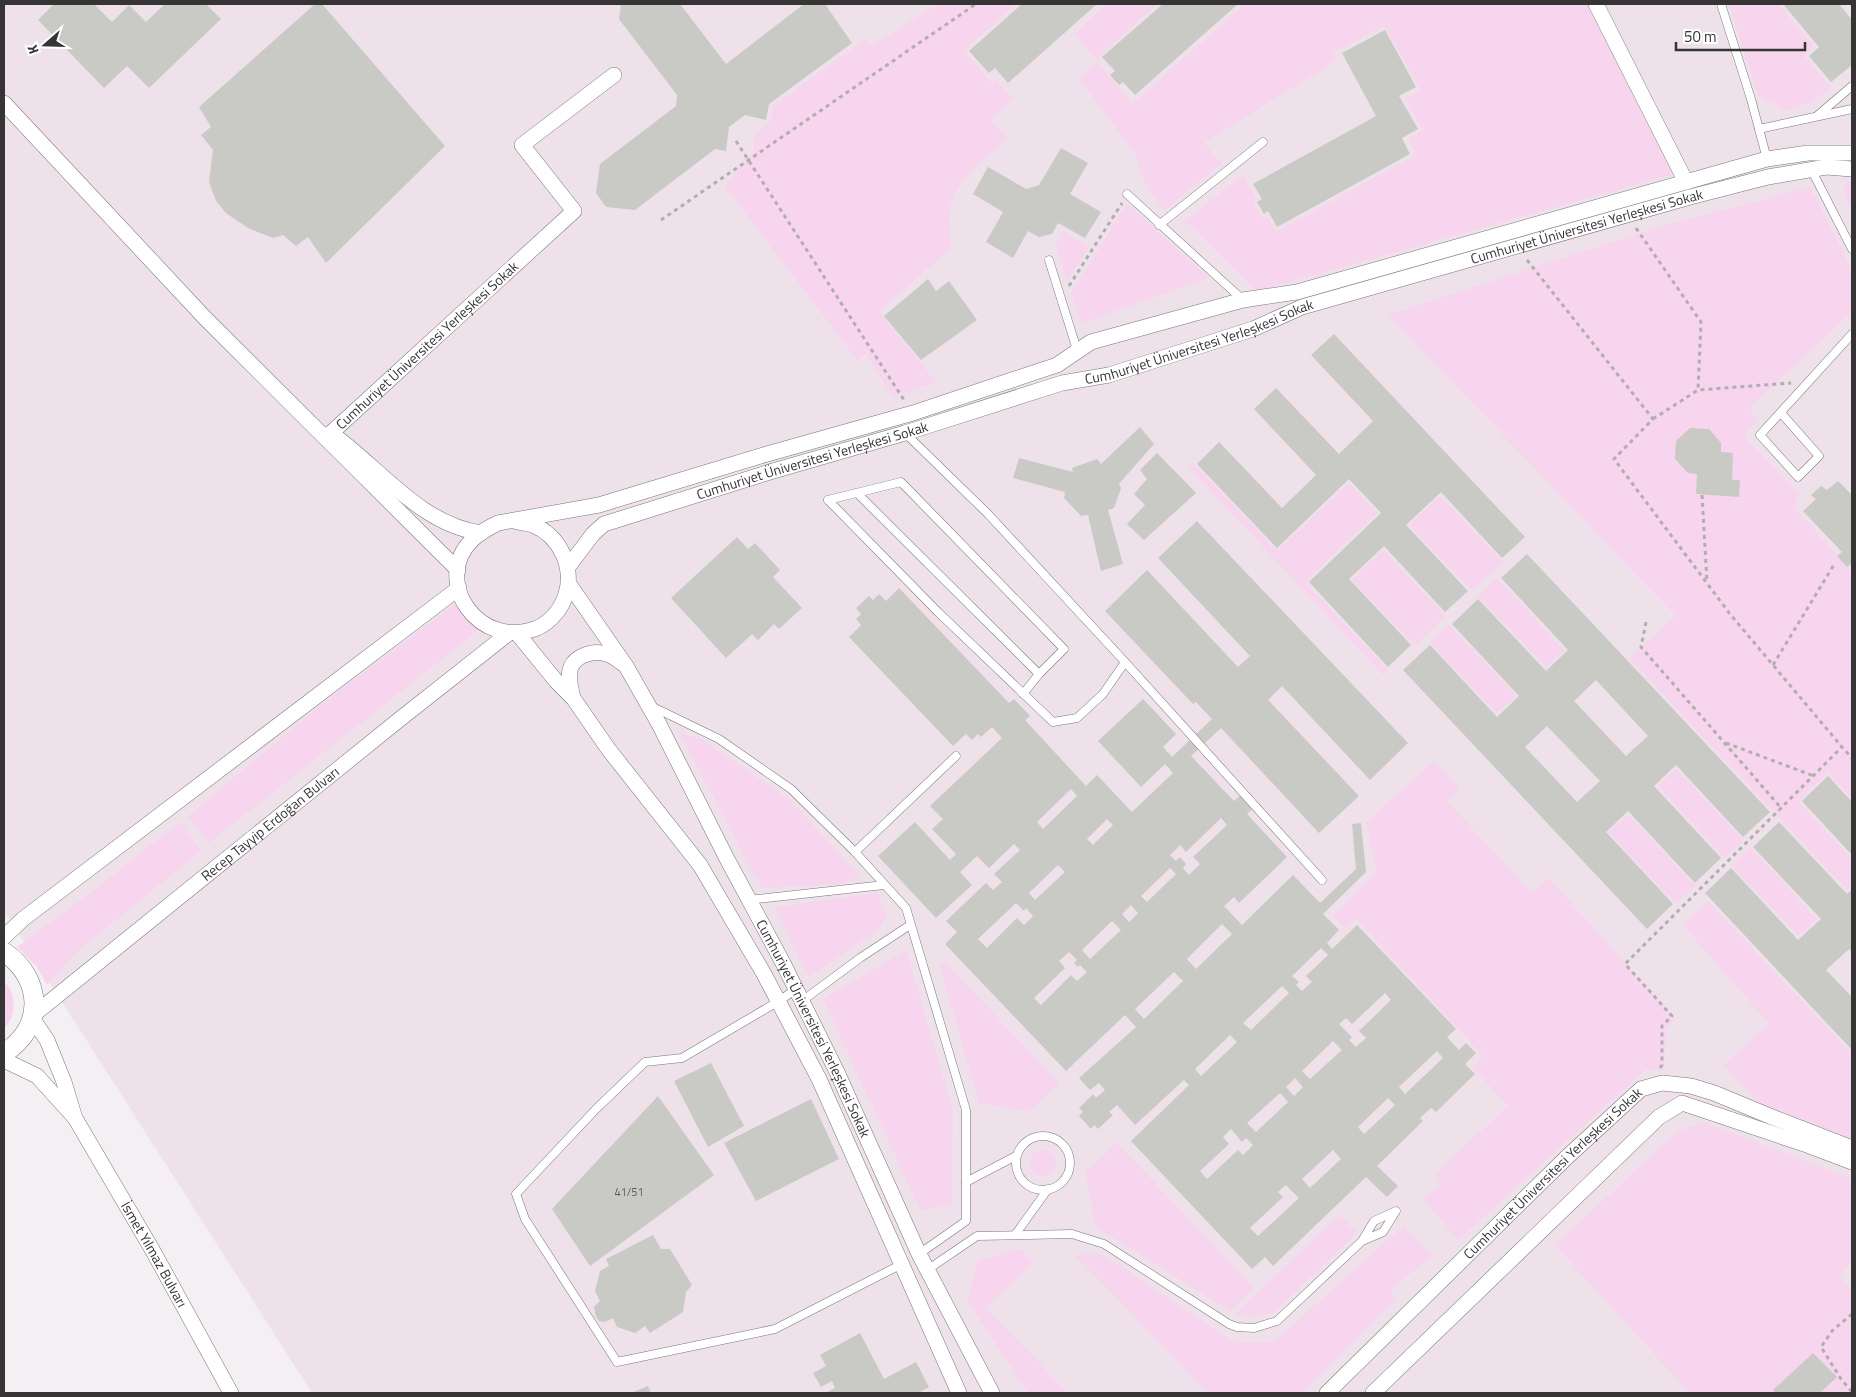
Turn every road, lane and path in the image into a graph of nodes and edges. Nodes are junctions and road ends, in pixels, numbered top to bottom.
1 (976, 4) edge
2 (1596, 4) edge
3 (1721, 4) edge
4 (614, 75) dead end
5 (1852, 86) edge
6 (4, 103) edge
7 (1852, 110) edge
8 (1816, 117) junction
9 (1759, 129) junction
10 (736, 141) dead end
11 (1263, 142) dead end
12 (1852, 153) edge
13 (749, 159) junction
14 (1767, 159) junction
15 (1811, 169) junction
16 (1852, 169) edge
17 (1686, 182) junction
18 (1127, 194) joint
19 (1627, 216) junction
20 (661, 220) dead end
21 (1159, 225) junction
22 (1517, 248) junction
23 (1852, 249) edge
24 (1049, 260) dead end
25 (1061, 299) junction
26 (1243, 300) junction
27 (1852, 334) edge
28 (1077, 350) junction
29 (1809, 381) junction
30 (1698, 390) junction
31 (293, 406) junction
32 (913, 413) junction
33 (1781, 413) junction
34 (1653, 419) junction
35 (331, 433) junction
36 (905, 433) junction
37 (857, 493) junction
38 (1702, 495) dead end
39 (514, 521) junction
40 (481, 533) junction
41 (1835, 563) dead end
42 (568, 567) junction
43 (458, 570) junction
44 (1707, 583) junction
45 (569, 584) junction
46 (459, 588) junction
47 (1646, 622) dead end
48 (513, 633) junction
49 (1125, 662) junction
50 (1773, 665) junction
51 (626, 666) junction
52 (1039, 674) junction
53 (1023, 694) junction
54 (573, 698) junction
55 (649, 705) junction
56 (1724, 743) junction
57 (1842, 748) junction
58 (956, 756) dead end
59 (1852, 758) edge
60 (1814, 776) junction
61 (1782, 809) junction
62 (856, 852) junction
63 (1322, 880) dead end
64 (884, 884) junction
65 (748, 900) junction
66 (910, 925) junction
67 (4, 937) edge
68 (4, 952) edge
69 (799, 995) junction
70 (779, 1001) junction
71 (32, 1017) junction
72 (4, 1053) edge
73 (4, 1060) edge
74 (1652, 1086) junction
75 (75, 1118) junction
76 (1852, 1148) edge
77 (1016, 1156) junction
78 (1852, 1162) edge
79 (966, 1182) junction
80 (1048, 1190) junction
81 (1015, 1235) junction
82 (1362, 1241) junction
83 (919, 1254) junction
84 (902, 1264) junction
85 (927, 1270) junction
86 (1852, 1314) edge
87 (1852, 1392) edge
88 (231, 1393) edge
89 (960, 1393) edge
90 (992, 1393) edge
91 (1327, 1393) edge
92 (1373, 1393) edge

1 - 13 path
2 - 17 street, Cumhuriyet Üniversitesi Yerleşkesi Sokak
3 - 9 lane
4 - 35 street, Cumhuriyet Üniversitesi Yerleşkesi Sokak
5 - 8 lane
6 - 31 street, Cumhuriyet Üniversitesi Yerleşkesi Sokak
7 - 8 lane
8 - 9 lane
9 - 14 lane
10 - 13 path
11 - 21 lane
12 - 14 street, Cumhuriyet Üniversitesi Yerleşkesi Sokak
13 - 20 path
13 - 32 path
14 - 17 street, Cumhuriyet Üniversitesi Yerleşkesi Sokak
15 - 16 street, Cumhuriyet Üniversitesi Yerleşkesi Sokak
15 - 19 street, Cumhuriyet Üniversitesi Yerleşkesi Sokak
15 - 23 lane
17 - 26 street, Cumhuriyet Üniversitesi Yerleşkesi Sokak
18 - 21 lane
18 - 25 path
19 - 22 street, Cumhuriyet Üniversitesi Yerleşkesi Sokak
19 - 30 path
21 - 26 lane
22 - 34 path
22 - 36 street, Cumhuriyet Üniversitesi Yerleşkesi Sokak
24 - 25 lane
25 - 28 lane
26 - 28 street, Cumhuriyet Üniversitesi Yerleşkesi Sokak
27 - 29 lane
28 - 32 street, Cumhuriyet Üniversitesi Yerleşkesi Sokak
29 - 30 path
29 - 33 lane
30 - 34 path
31 - 35 street, Cumhuriyet Üniversitesi Yerleşkesi Sokak
31 - 43 street, Cumhuriyet Üniversitesi Yerleşkesi Sokak
32 - 39 street, Cumhuriyet Üniversitesi Yerleşkesi Sokak
33 - 33 lane
34 - 44 path
35 - 40 street, Cumhuriyet Üniversitesi Yerleşkesi Sokak
36 - 42 street, Cumhuriyet Üniversitesi Yerleşkesi Sokak
36 - 49 lane
37 - 52 lane
37 - 52 lane
37 - 53 lane
38 - 44 path
39 - 40 street, Cumhuriyet Üniversitesi Yerleşkesi Sokak
39 - 42 street
40 - 43 street, Cumhuriyet Üniversitesi Yerleşkesi Sokak
41 - 50 path
42 - 45 street
43 - 46 street, Cumhuriyet Üniversitesi Yerleşkesi Sokak
44 - 50 path
45 - 48 street
45 - 51 street, Cumhuriyet Üniversitesi Yerleşkesi Sokak
46 - 48 street, Cumhuriyet Üniversitesi Yerleşkesi Sokak
46 - 67 street
47 - 56 path
48 - 54 street, Cumhuriyet Üniversitesi Yerleşkesi Sokak
48 - 71 street, Recep Tayyip Erdoğan Bulvarı
49 - 53 lane
49 - 63 lane
50 - 57 path
51 - 54 street, Cumhuriyet Üniversitesi Yerleşkesi Sokak
51 - 55 street, Cumhuriyet Üniversitesi Yerleşkesi Sokak
52 - 53 lane
54 - 70 street, Cumhuriyet Üniversitesi Yerleşkesi Sokak
55 - 62 lane
55 - 65 street, Cumhuriyet Üniversitesi Yerleşkesi Sokak
56 - 60 path
56 - 61 path
57 - 59 path
57 - 60 path
58 - 62 lane
60 - 61 path
61 - 74 path
62 - 64 lane
64 - 65 lane
64 - 66 lane
65 - 69 street, Cumhuriyet Üniversitesi Yerleşkesi Sokak
66 - 69 lane
66 - 79 lane
68 - 71 street
69 - 70 lane
69 - 83 street, Cumhuriyet Üniversitesi Yerleşkesi Sokak
70 - 84 street, Cumhuriyet Üniversitesi Yerleşkesi Sokak
70 - 84 lane
71 - 72 street
71 - 75 street, İsmet Yılmaz Bulvarı
73 - 75 street, İsmet Yılmaz Bulvarı
74 - 76 street, Cumhuriyet Üniversitesi Yerleşkesi Sokak
74 - 91 street, Cumhuriyet Üniversitesi Yerleşkesi Sokak
75 - 88 street, İsmet Yılmaz Bulvarı
77 - 79 lane
77 - 80 lane
77 - 80 lane
78 - 92 street
79 - 83 lane
80 - 81 lane
81 - 82 lane
81 - 85 lane
82 - 82 lane
83 - 85 street, Cumhuriyet Üniversitesi Yerleşkesi Sokak
84 - 89 street, Cumhuriyet Üniversitesi Yerleşkesi Sokak
85 - 90 street, Cumhuriyet Üniversitesi Yerleşkesi Sokak
86 - 87 path

